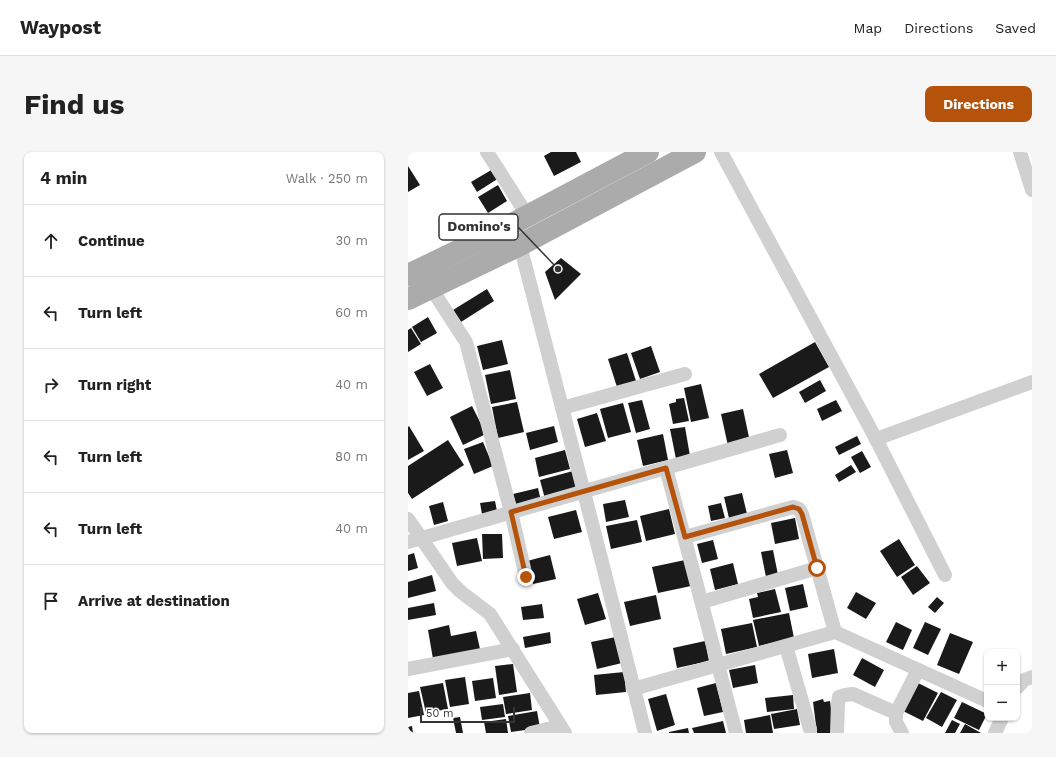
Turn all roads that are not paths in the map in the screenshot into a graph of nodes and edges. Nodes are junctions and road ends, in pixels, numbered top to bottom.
1 (487, 152) edge
2 (648, 152) edge
3 (695, 152) edge
4 (721, 152) edge
5 (1020, 152) edge
6 (1032, 190) edge
7 (527, 216) junction
8 (520, 245) junction
9 (408, 275) edge
10 (431, 288) junction
11 (408, 300) edge
12 (685, 374) dead end
13 (1032, 382) edge
14 (562, 408) junction
15 (780, 435) dead end
16 (876, 439) junction
17 (666, 468) junction
18 (584, 491) junction
19 (511, 512) junction
20 (408, 519) edge
21 (685, 537) junction
22 (414, 540) edge
23 (817, 568) junction
24 (945, 575) dead end
25 (526, 577) dead end
26 (702, 602) junction
27 (835, 632) junction
28 (786, 646) junction
29 (513, 649) junction
30 (719, 665) junction
31 (408, 669) edge
32 (918, 670) junction
33 (1032, 677) edge
34 (1020, 685) edge
35 (633, 689) junction
36 (984, 700) edge
37 (896, 713) junction
38 (1001, 721) edge
39 (563, 729) edge
40 (810, 730) dead end
41 (531, 733) edge
42 (645, 733) edge
43 (736, 733) edge
44 (837, 733) edge
45 (902, 733) edge
46 (995, 733) edge

1 - 7 street
2 - 7 main road
3 - 8 main road
4 - 16 street
5 - 6 street
7 - 9 main road
8 - 10 main road
8 - 14 street
10 - 11 main road
10 - 19 street
12 - 14 street
13 - 16 street
14 - 18 street
15 - 17 street
16 - 24 street
17 - 18 street
17 - 21 street
18 - 19 street
18 - 35 street
19 - 22 street
19 - 25 street
20 - 22 street
21 - 23 street
21 - 26 street
22 - 29 street
23 - 26 street
23 - 27 street
26 - 30 street
27 - 28 street
27 - 32 street
28 - 30 street
28 - 40 street
29 - 31 street
29 - 39 street
30 - 35 street
30 - 43 street
32 - 36 street
32 - 37 street
33 - 34 street
35 - 42 street
37 - 44 street
37 - 45 street
38 - 46 street
39 - 41 street

